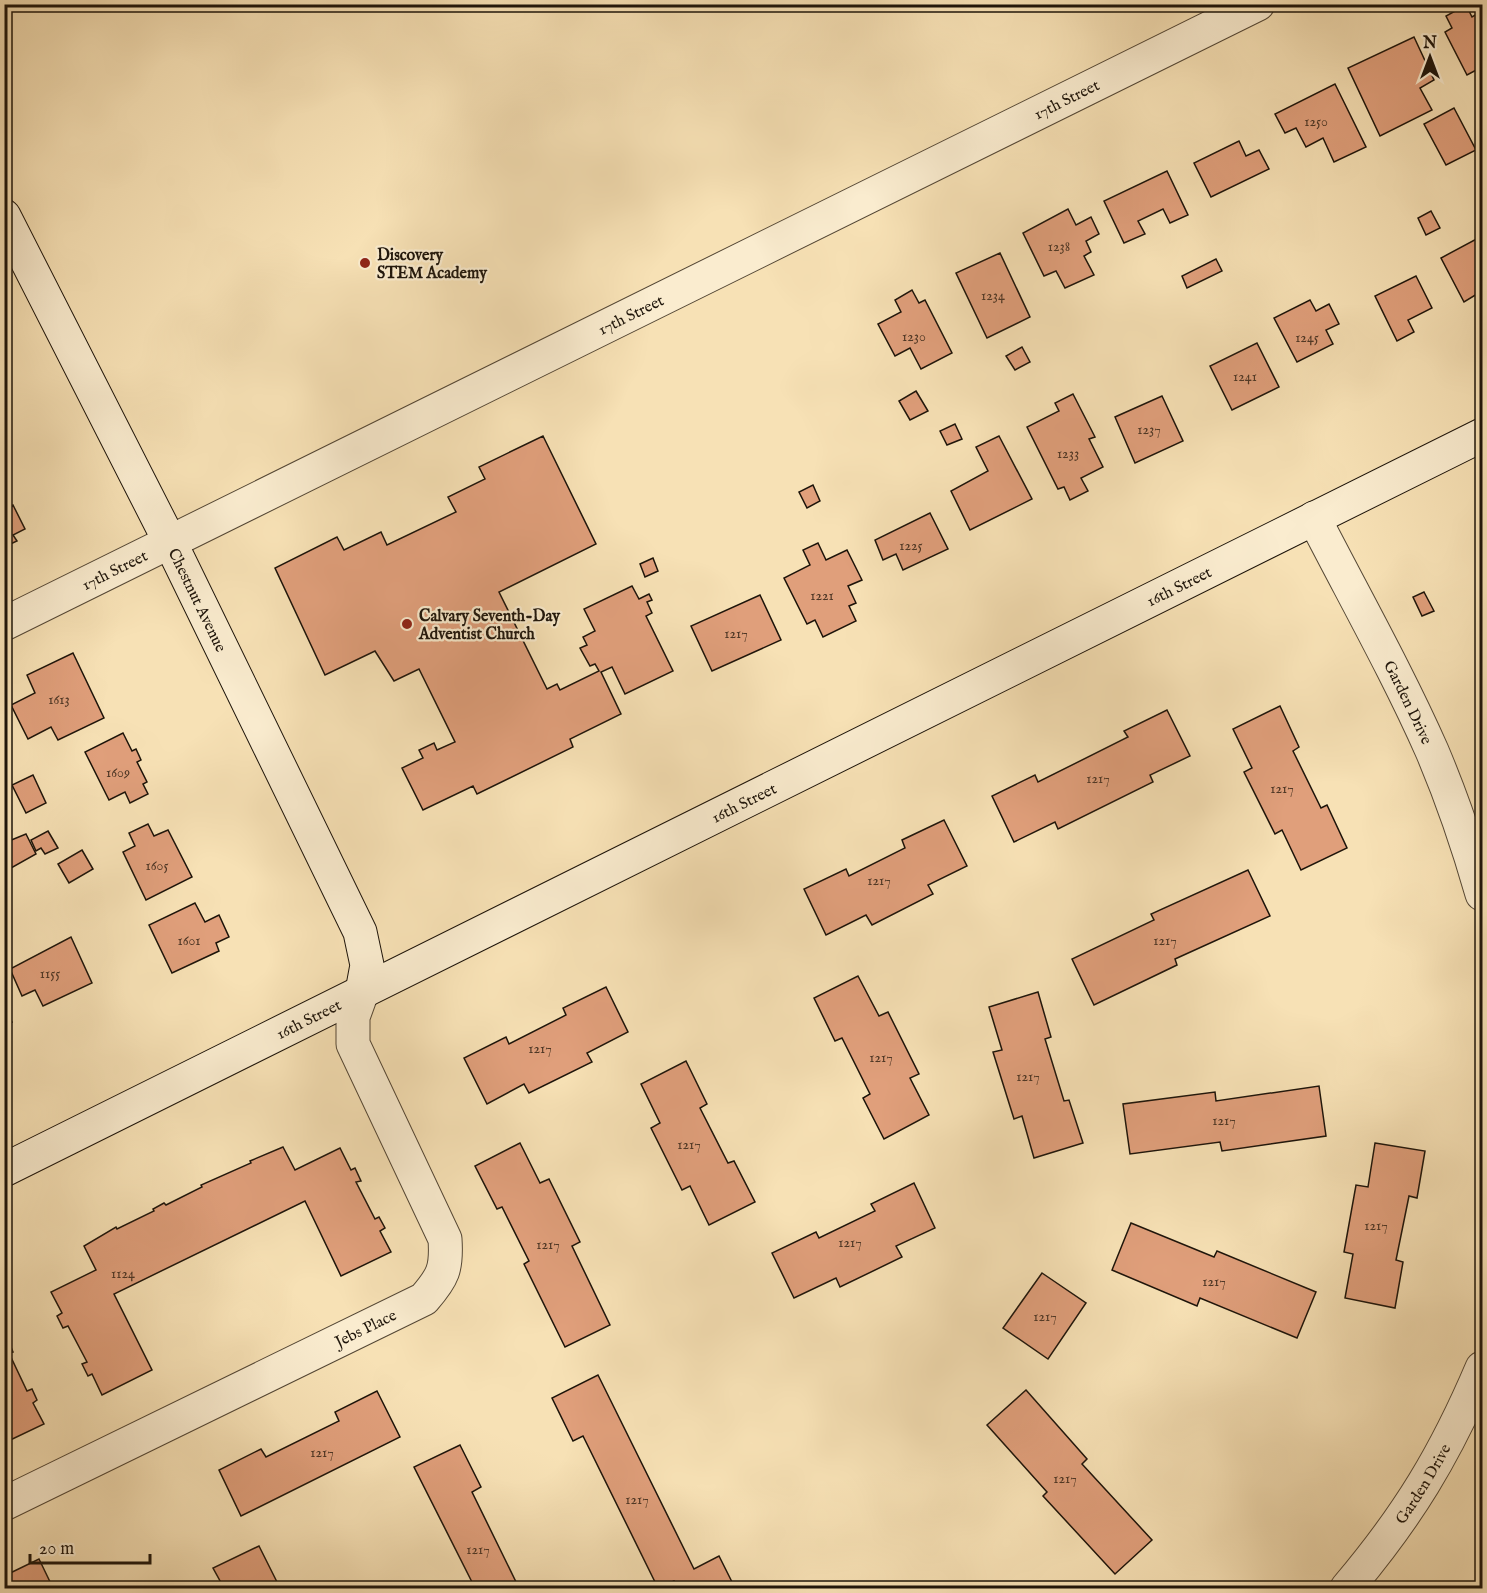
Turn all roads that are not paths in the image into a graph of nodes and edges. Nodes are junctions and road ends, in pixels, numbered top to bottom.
1 (1258, 4) edge
2 (4, 216) edge
3 (1482, 435) edge
4 (1314, 519) junction
5 (170, 542) junction
6 (4, 624) edge
7 (1482, 894) edge
8 (362, 992) junction
9 (4, 1170) edge
10 (1482, 1368) edge
11 (4, 1504) edge
12 (1347, 1588) edge

1 - 5 street, 17th Street
2 - 5 street, Chestnut Avenue
3 - 4 street, 16th Street
4 - 7 street, Garden Drive
4 - 8 street, 16th Street
5 - 6 street, 17th Street
5 - 8 street, Chestnut Avenue
8 - 9 street, 16th Street
8 - 11 street, Jebs Place
10 - 12 street, Garden Drive

